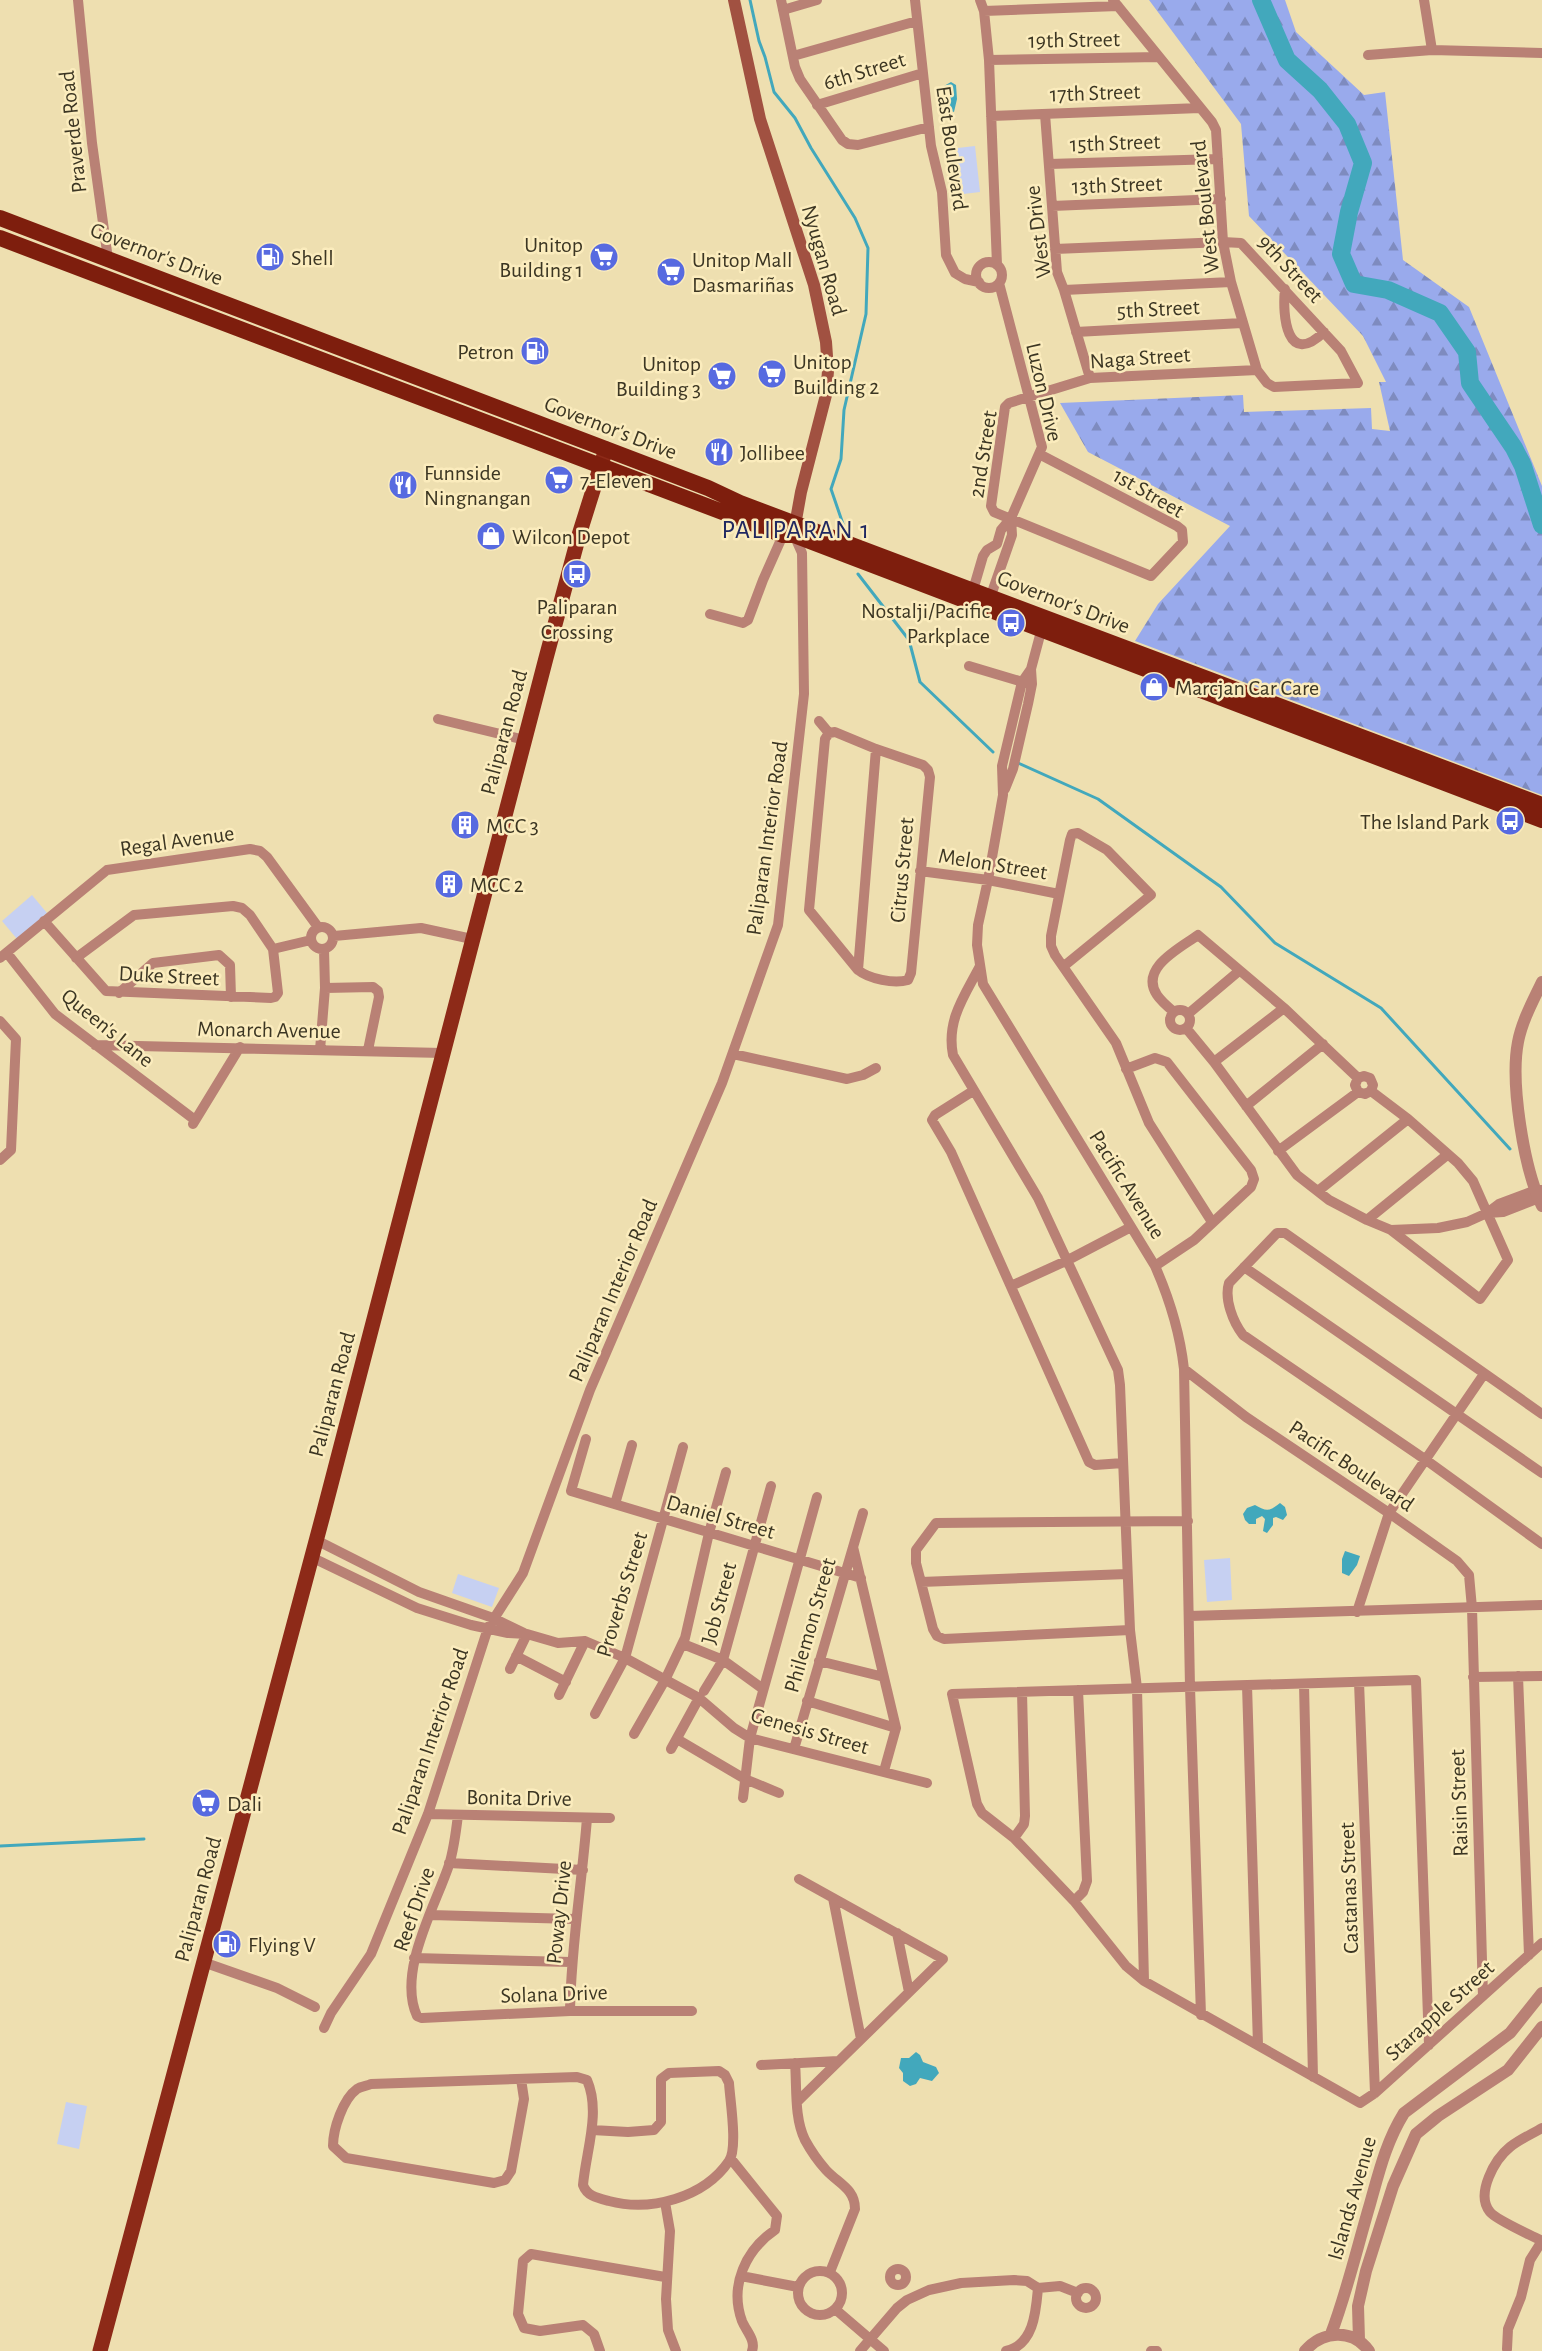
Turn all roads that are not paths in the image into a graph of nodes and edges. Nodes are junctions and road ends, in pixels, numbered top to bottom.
1 (78, 0) edge
2 (734, 0) edge
3 (817, 0) edge
4 (915, 0) edge
5 (980, 0) edge
6 (1424, 0) edge
7 (1115, 3) edge
8 (782, 5) edge
9 (984, 11) junction
10 (917, 21) junction
11 (1431, 50) junction
12 (1542, 53) edge
13 (1368, 55) dead end
14 (793, 56) junction
15 (1159, 57) junction
16 (989, 60) junction
17 (923, 73) junction
18 (817, 105) junction
19 (1200, 108) junction
20 (1045, 114) junction
21 (991, 116) junction
22 (929, 127) junction
23 (1218, 159) junction
24 (1049, 164) junction
25 (1221, 199) junction
26 (1052, 206) junction
27 (0, 218) edge
28 (0, 238) edge
29 (1223, 242) junction
30 (1055, 249) junction
31 (108, 259) junction
32 (997, 265) junction
33 (979, 282) junction
34 (1232, 282) junction
35 (996, 285) junction
36 (1284, 289) junction
37 (1064, 290) junction
38 (1242, 323) junction
39 (1076, 332) junction
40 (1324, 332) junction
41 (1257, 370) junction
42 (1090, 378) junction
43 (1029, 397) junction
44 (606, 449) junction
45 (1041, 455) junction
46 (600, 465) junction
47 (1011, 518) junction
48 (791, 531) junction
49 (971, 596) junction
50 (988, 603) junction
51 (710, 614) dead end
52 (1043, 623) junction
53 (969, 666) dead end
54 (1027, 683) junction
55 (438, 719) dead end
56 (819, 721) dead end
57 (832, 732) junction
58 (525, 740) junction
59 (876, 749) junction
60 (1542, 806) edge
61 (1537, 819) edge
62 (920, 871) junction
63 (988, 880) junction
64 (1059, 894) junction
65 (44, 921) junction
66 (318, 927) junction
67 (334, 936) junction
68 (311, 940) junction
69 (471, 943) junction
70 (324, 949) junction
71 (273, 950) junction
72 (4, 956) edge
73 (76, 958) junction
74 (981, 966) junction
75 (1064, 966) junction
76 (858, 970) junction
77 (1239, 971) junction
78 (1542, 982) edge
79 (325, 988) junction
80 (118, 993) junction
81 (231, 997) junction
82 (1284, 1008) junction
83 (1174, 1012) junction
84 (1188, 1014) junction
85 (0, 1021) edge
86 (1186, 1028) junction
87 (1323, 1044) junction
88 (95, 1045) junction
89 (240, 1047) junction
90 (320, 1050) junction
91 (368, 1050) junction
92 (442, 1053) junction
93 (734, 1054) junction
94 (1214, 1062) junction
95 (876, 1068) dead end
96 (1126, 1070) junction
97 (1358, 1078) junction
98 (974, 1091) junction
99 (1371, 1091) junction
100 (1358, 1092) junction
101 (1246, 1106) junction
102 (1408, 1119) junction
103 (1278, 1151) junction
104 (1447, 1155) junction
105 (0, 1160) edge
106 (1318, 1191) junction
107 (1540, 1197) edge
108 (1487, 1213) junction
109 (1367, 1220) junction
110 (1212, 1222) junction
111 (1131, 1227) junction
112 (1391, 1230) junction
113 (1068, 1260) junction
114 (1155, 1266) junction
115 (1244, 1267) junction
116 (1011, 1286) junction
117 (1184, 1369) junction
118 (1484, 1374) junction
119 (1542, 1414) edge
120 (1456, 1416) junction
121 (586, 1439) dead end
122 (632, 1445) dead end
123 (683, 1447) dead end
124 (1426, 1460) junction
125 (1123, 1463) junction
126 (726, 1472) dead end
127 (1542, 1473) edge
128 (771, 1486) dead end
129 (817, 1497) dead end
130 (615, 1504) junction
131 (863, 1513) dead end
132 (1389, 1513) junction
133 (664, 1521) junction
134 (1127, 1521) junction
135 (1188, 1521) junction
136 (709, 1533) junction
137 (316, 1540) junction
138 (1542, 1544) edge
139 (853, 1545) junction
140 (754, 1546) junction
141 (311, 1557) junction
142 (799, 1559) junction
143 (381, 1573) junction
144 (845, 1573) junction
145 (1127, 1574) junction
146 (861, 1578) junction
147 (921, 1582) junction
148 (372, 1587) junction
149 (1542, 1605) edge
150 (1472, 1608) junction
151 (1357, 1612) junction
152 (1189, 1616) junction
153 (491, 1623) junction
154 (1130, 1630) junction
155 (527, 1634) junction
156 (585, 1641) junction
157 (682, 1644) junction
158 (516, 1656) junction
159 (625, 1658) junction
160 (723, 1660) junction
161 (819, 1661) junction
162 (510, 1669) dead end
163 (1518, 1676) junction
164 (1542, 1676) edge
165 (884, 1677) junction
166 (1473, 1677) junction
167 (665, 1680) junction
168 (566, 1682) junction
169 (1359, 1682) junction
170 (1304, 1684) junction
171 (1246, 1685) junction
172 (1190, 1687) junction
173 (1137, 1688) junction
174 (764, 1689) junction
175 (1078, 1690) junction
176 (1022, 1692) junction
177 (559, 1695) dead end
178 (701, 1695) junction
179 (807, 1701) junction
180 (595, 1714) dead end
181 (896, 1728) junction
182 (634, 1734) dead end
183 (750, 1738) junction
184 (794, 1749) junction
185 (884, 1771) junction
186 (745, 1779) junction
187 (927, 1783) dead end
188 (779, 1793) dead end
189 (743, 1798) dead end
190 (428, 1814) junction
191 (458, 1815) junction
192 (588, 1818) junction
193 (610, 1818) dead end
194 (1014, 1838) junction
195 (449, 1863) junction
196 (583, 1870) junction
197 (799, 1880) dead end
198 (833, 1898) junction
199 (1074, 1901) junction
200 (431, 1915) junction
201 (575, 1919) junction
202 (897, 1933) junction
203 (1542, 1943) edge
204 (1529, 1954) junction
205 (414, 1958) junction
206 (203, 1962) junction
207 (571, 1962) junction
208 (1144, 1981) junction
209 (909, 1992) junction
210 (1542, 1993) edge
211 (1484, 1996) junction
212 (315, 2007) dead end
213 (570, 2011) junction
214 (692, 2011) dead end
215 (1201, 2015) junction
216 (417, 2016) joint
217 (1542, 2027) edge
218 (324, 2028) dead end
219 (861, 2039) junction
220 (1258, 2045) junction
221 (1429, 2045) junction
222 (838, 2061) junction
223 (795, 2063) junction
224 (761, 2065) dead end
225 (1313, 2077) junction
226 (521, 2079) junction
227 (1375, 2093) junction
228 (798, 2101) junction
229 (1542, 2128) edge
230 (592, 2130) junction
231 (731, 2159) junction
232 (665, 2202) junction
233 (830, 2272) junction
234 (741, 2276) junction
235 (665, 2277) junction
236 (902, 2284) dead end
237 (798, 2287) junction
238 (1038, 2288) junction
239 (1077, 2292) dead end
240 (907, 2300) junction
241 (835, 2309) junction
242 (1331, 2334) junction
243 (870, 2337) junction
244 (1359, 2340) junction
245 (1508, 2350) edge
246 (100, 2351) edge
247 (600, 2351) edge
248 (676, 2351) edge
249 (752, 2351) edge
250 (860, 2351) edge
251 (884, 2351) edge
252 (1006, 2351) edge
253 (1151, 2351) edge
254 (1157, 2351) edge
255 (1305, 2351) edge
256 (1369, 2351) edge

1 - 31 street, Praverde Road
2 - 48 main road, Nyugan Road
3 - 8 street
4 - 10 street, East Boulevard
5 - 9 street
6 - 11 street
7 - 9 street
7 - 15 street, West Boulevard
8 - 14 street
9 - 16 street
10 - 14 street
10 - 17 street, East Boulevard
11 - 12 street
11 - 13 street
14 - 18 street
15 - 16 street, 19th Street
15 - 19 street, West Boulevard
16 - 21 street
17 - 18 street, 6th Street
17 - 22 street, East Boulevard
18 - 22 street
19 - 20 street, 17th Street
19 - 23 street, West Boulevard
20 - 21 street, 17th Street
20 - 24 street, West Drive
21 - 32 street
22 - 33 street, East Boulevard
23 - 24 street, 15th Street
23 - 25 street, West Boulevard
24 - 26 street, West Drive
25 - 26 street, 13th Street
25 - 29 street, West Boulevard
26 - 30 street, West Drive
27 - 31 highway, Governor's Drive
28 - 46 highway, Governor's Drive
29 - 30 street, 9th Street
29 - 34 street, West Boulevard
29 - 36 street, 9th Street
30 - 37 street, West Drive
31 - 44 highway, Governor's Drive
32 - 33 street
32 - 35 street
33 - 35 street
34 - 37 street
34 - 38 street, West Boulevard
35 - 43 street, Luzon Drive
36 - 40 street, 9th Street
36 - 40 street
37 - 39 street, West Drive
38 - 39 street, 5th Street
38 - 41 street, West Boulevard
39 - 42 street, West Drive
40 - 41 street, 9th Street
41 - 42 street, Naga Street
42 - 43 street, Naga Street
43 - 45 street, Luzon Drive
43 - 47 street, 2nd Street
44 - 46 main road, Paliparan Road
44 - 48 highway, Governor's Drive
45 - 47 street, Luzon Drive
45 - 47 street, 1st Street
46 - 48 highway, Governor's Drive
46 - 58 main road, Paliparan Road
47 - 49 street, Luzon Drive
47 - 50 street
48 - 49 highway, Governor's Drive
48 - 51 street
48 - 93 street, Paliparan Interior Road
49 - 50 highway, Governor's Drive
50 - 52 highway, Governor's Drive
52 - 54 street, Pacific Avenue
52 - 60 highway, Governor's Drive
52 - 61 highway, Governor's Drive
53 - 54 street
54 - 63 street, Pacific Avenue
55 - 58 street
56 - 57 street
57 - 59 street
57 - 76 street
58 - 69 main road, Paliparan Road
59 - 62 street, Citrus Street
59 - 76 street
62 - 63 street, Melon Street
62 - 76 street, Citrus Street
63 - 64 street, Melon Street
63 - 74 street, Pacific Avenue
64 - 75 street
64 - 75 street
65 - 66 street, Regal Avenue
65 - 72 street, Regal Avenue
65 - 73 street, Duke Street
66 - 67 street
66 - 68 street
67 - 69 street
67 - 70 street
68 - 70 street
68 - 71 street
69 - 92 main road, Paliparan Road
70 - 79 street
71 - 73 street
71 - 81 street, Duke Street
72 - 88 street, Queen's Lane
73 - 80 street, Duke Street
74 - 98 street
74 - 111 street, Pacific Avenue
75 - 96 street
77 - 82 street
77 - 83 street
77 - 84 street
78 - 107 street
79 - 90 street
79 - 91 street
80 - 81 street, Duke Street
80 - 81 street
82 - 87 street
82 - 94 street
83 - 84 street
83 - 86 street
84 - 86 street
85 - 105 street
86 - 94 street
87 - 97 street
87 - 101 street
88 - 89 street, Monarch Avenue
88 - 89 street, Queen's Lane
89 - 90 street, Monarch Avenue
90 - 91 street, Monarch Avenue
91 - 92 street, Monarch Avenue
92 - 137 main road, Paliparan Road
93 - 95 street
93 - 153 street, Paliparan Interior Road
94 - 101 street
96 - 110 street
96 - 110 street
97 - 99 street
97 - 100 street
98 - 113 street
98 - 116 street
99 - 100 street
99 - 102 street
100 - 103 street
101 - 103 street
102 - 104 street
102 - 106 street
103 - 106 street
104 - 108 street
104 - 109 street
106 - 109 street
107 - 108 street
108 - 112 street
108 - 112 street
109 - 112 street
110 - 114 street
111 - 113 street
111 - 114 street, Pacific Avenue
113 - 116 street
113 - 125 street
114 - 117 street, Pacific Avenue
115 - 118 street
115 - 120 street
115 - 124 street
116 - 125 street
117 - 132 street, Pacific Boulevard
117 - 135 street, Pacific Avenue
118 - 119 street
118 - 120 street
120 - 124 street
120 - 127 street
121 - 130 street, Daniel Street
122 - 130 street
123 - 133 street, Proverbs Street
124 - 132 street
124 - 138 street
125 - 134 street
126 - 136 street
128 - 140 street, Job Street
129 - 142 street
130 - 133 street, Daniel Street
131 - 139 street, Philemon Street
132 - 150 street, Pacific Boulevard
132 - 151 street
133 - 136 street, Daniel Street
133 - 159 street, Proverbs Street
134 - 135 street
134 - 145 street
134 - 147 street
135 - 152 street, Pacific Avenue
136 - 140 street, Daniel Street
136 - 157 street
137 - 141 main road, Paliparan Road
137 - 143 street, Genesis Street
139 - 144 street, Philemon Street
139 - 146 street
140 - 142 street, Daniel Street
140 - 160 street, Job Street
141 - 148 street, Genesis Street
141 - 206 main road, Paliparan Road
142 - 144 street, Daniel Street
142 - 174 street
143 - 148 street
143 - 153 street, Genesis Street
144 - 146 street, Daniel Street
144 - 161 street, Philemon Street
145 - 147 street
145 - 154 street
146 - 165 street
147 - 154 street
148 - 153 street, Genesis Street
149 - 150 street
150 - 151 street
150 - 166 street, Raisin Street
151 - 152 street
152 - 172 street, Pacific Avenue
153 - 155 street, Genesis Street
153 - 190 street, Paliparan Interior Road
154 - 173 street
155 - 156 street, Genesis Street
155 - 158 street
156 - 159 street, Genesis Street
156 - 168 street
157 - 160 street
157 - 167 street
158 - 162 street
158 - 168 street
159 - 167 street, Genesis Street
159 - 180 street, Proverbs Street
160 - 174 street
160 - 178 street, Job Street
161 - 165 street
161 - 179 street, Philemon Street
163 - 164 street
163 - 166 street
163 - 204 street
165 - 181 street
166 - 211 street, Raisin Street
167 - 178 street, Genesis Street
167 - 182 street
168 - 177 street
169 - 170 street
169 - 221 street
169 - 227 street, Castanas Street
170 - 171 street
170 - 225 street
171 - 172 street
171 - 220 street
172 - 173 street
172 - 215 street, Pacific Avenue
173 - 175 street
173 - 208 street
174 - 183 street
175 - 176 street
175 - 199 street
176 - 194 street
176 - 194 street
178 - 183 street, Genesis Street
178 - 186 street, Job Street
179 - 181 street
179 - 184 street, Philemon Street
181 - 185 street
183 - 184 street, Genesis Street
183 - 186 street
184 - 185 street, Genesis Street
185 - 187 street, Genesis Street
186 - 188 street
186 - 189 street
190 - 191 street, Bonita Drive
190 - 218 street, Paliparan Interior Road
191 - 192 street, Bonita Drive
191 - 195 street, Reef Drive
192 - 193 street, Bonita Drive
192 - 196 street, Poway Drive
194 - 199 street
195 - 196 street
195 - 200 street, Reef Drive
196 - 201 street, Poway Drive
197 - 198 street
198 - 202 street
198 - 219 street
199 - 208 street
200 - 201 street
200 - 205 street, Reef Drive
201 - 207 street, Poway Drive
202 - 209 street
202 - 209 street
203 - 204 street, Starapple Street
204 - 211 street, Starapple Street
205 - 207 street
205 - 216 street, Reef Drive
206 - 212 street
206 - 246 main road, Paliparan Road
207 - 213 street, Poway Drive
208 - 215 street
209 - 219 street
210 - 242 street, Islands Avenue
211 - 221 street, Starapple Street
213 - 214 street, Solana Drive
213 - 216 street, Solana Drive
215 - 220 street
217 - 244 street, Islands Avenue
219 - 222 street
220 - 225 street
221 - 227 street, Starapple Street
222 - 223 street
222 - 228 street
223 - 224 street
223 - 228 street
225 - 227 street, Starapple Street
226 - 226 street
226 - 230 street
228 - 233 street
229 - 245 street
230 - 231 street
230 - 232 street
231 - 232 street
231 - 234 street
232 - 235 street
233 - 237 street
233 - 241 street
234 - 237 street
234 - 249 street
235 - 247 street
235 - 248 street
236 - 240 street
237 - 241 street
238 - 239 street
238 - 240 street
238 - 252 street
240 - 243 street
241 - 243 street
242 - 244 street
242 - 255 street
243 - 250 street
243 - 251 street
244 - 256 street
253 - 254 street

